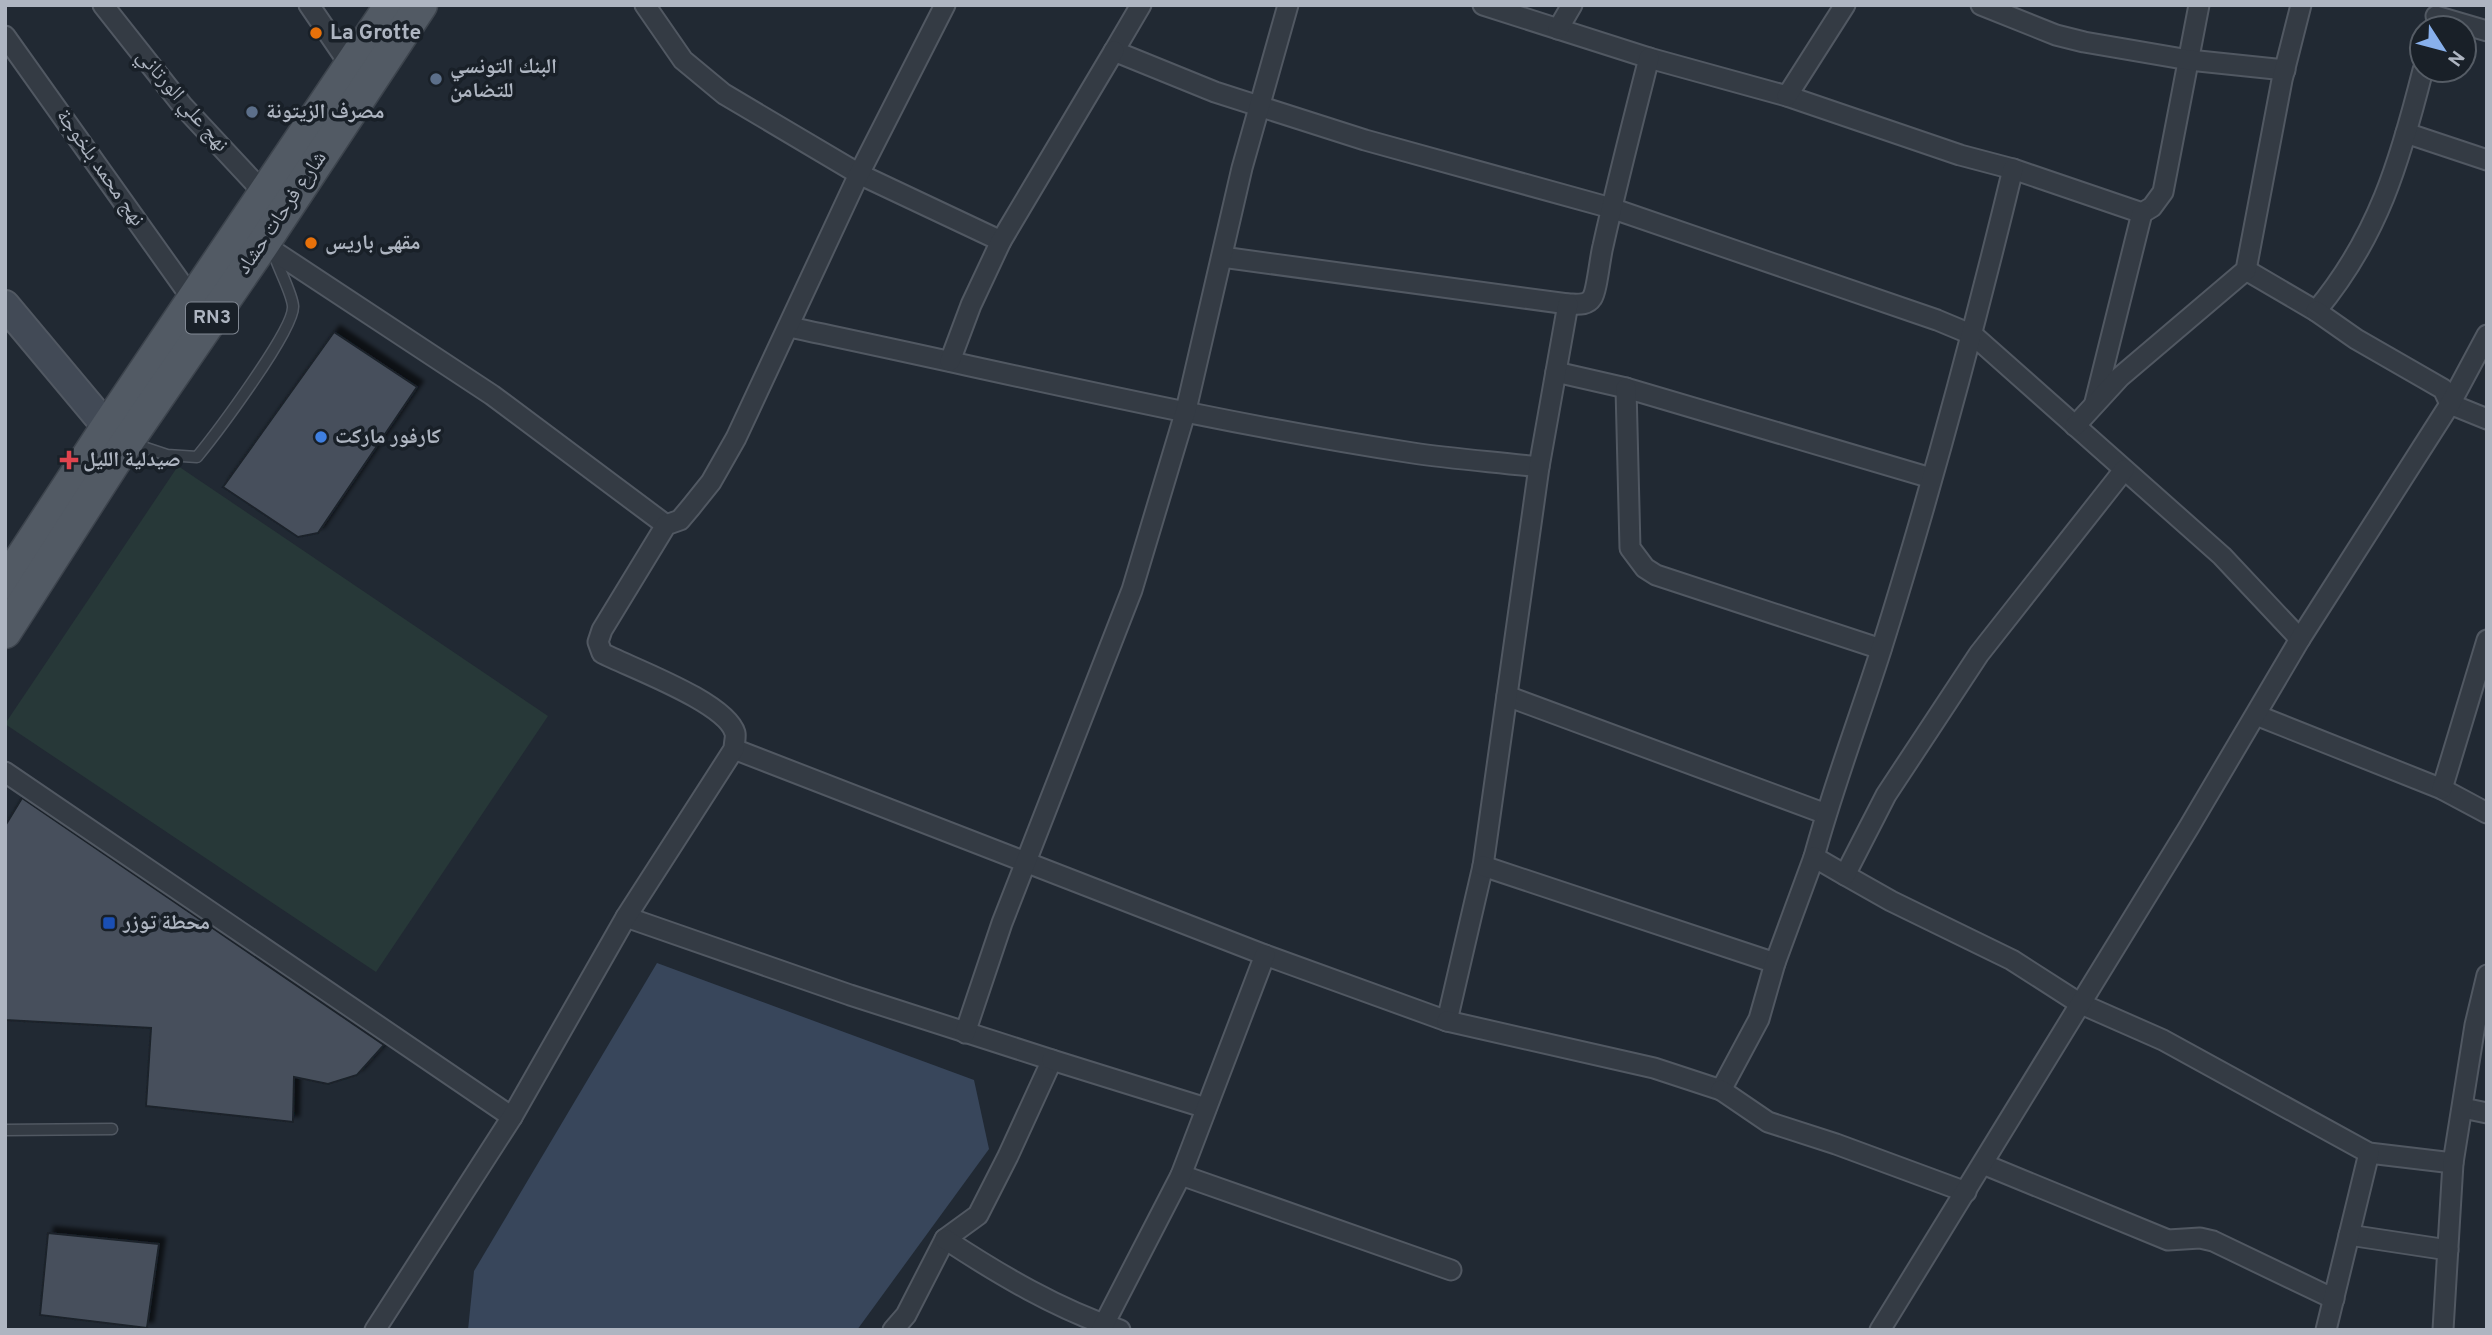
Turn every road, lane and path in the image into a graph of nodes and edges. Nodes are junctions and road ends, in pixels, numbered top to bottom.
1 (103, 5) edge
2 (309, 5) edge
3 (390, 5) edge
4 (421, 5) edge
5 (645, 5) edge
6 (944, 5) edge
7 (1141, 5) edge
8 (1288, 5) edge
9 (1483, 5) edge
10 (1572, 5) edge
11 (1845, 5) edge
12 (2199, 5) edge
13 (2301, 5) edge
14 (1985, 6) edge
15 (1558, 29) junction
16 (5, 36) edge
17 (1114, 51) junction
18 (1649, 58) junction
19 (2189, 60) junction
20 (350, 65) junction
21 (2285, 70) junction
22 (2419, 84) edge
23 (1787, 96) junction
24 (1259, 105) junction
25 (2406, 133) junction
26 (2487, 160) edge
27 (2013, 169) junction
28 (859, 174) junction
29 (264, 193) junction
30 (1611, 208) junction
31 (2142, 213) junction
32 (1001, 241) junction
33 (268, 248) junction
34 (1222, 257) junction
35 (2246, 270) junction
36 (193, 300) junction
37 (1568, 304) junction
38 (5, 305) edge
39 (2316, 311) junction
40 (789, 327) junction
41 (1973, 335) junction
42 (2487, 335) edge
43 (950, 361) junction
44 (1556, 372) junction
45 (1626, 388) junction
46 (2095, 403) junction
47 (2450, 404) junction
48 (1186, 410) junction
49 (2487, 419) edge
50 (2075, 426) junction
51 (117, 434) junction
52 (1539, 467) junction
53 (2124, 470) junction
54 (1931, 478) junction
55 (666, 525) junction
56 (14, 578) edge
57 (5, 632) edge
58 (2300, 639) junction
59 (2487, 640) edge
60 (1881, 649) junction
61 (1507, 696) junction
62 (2256, 715) junction
63 (734, 749) junction
64 (5, 772) edge
65 (2442, 789) junction
66 (2487, 813) edge
67 (1826, 814) junction
68 (1814, 857) junction
69 (1026, 862) junction
70 (1483, 866) junction
71 (1845, 875) junction
72 (626, 917) junction
73 (1265, 955) junction
74 (1775, 962) junction
75 (2487, 975) edge
76 (2079, 1003) junction
77 (1447, 1021) junction
78 (965, 1033) junction
79 (1052, 1060) junction
80 (1721, 1090) junction
81 (1206, 1108) junction
82 (2463, 1108) junction
83 (2487, 1113) edge
84 (512, 1117) junction
85 (112, 1129) dead end
86 (5, 1130) edge
87 (2369, 1153) junction
88 (2453, 1163) junction
89 (1983, 1164) junction
90 (1181, 1175) junction
91 (1966, 1192) junction
92 (2349, 1236) junction
93 (945, 1239) junction
94 (2448, 1250) junction
95 (1451, 1270) dead end
96 (2334, 1299) junction
97 (1108, 1328) edge
98 (375, 1330) edge
99 (893, 1330) edge
100 (1880, 1330) edge
101 (2326, 1330) edge
102 (2443, 1330) edge

1 - 29 street, نهج علي الورتاني
2 - 20 street
3 - 20 main road, شارع فرحات حشاد / RN3
4 - 33 main road, شارع فرحات حشاد / RN3
5 - 28 street
6 - 28 street
7 - 17 street
8 - 24 street
9 - 15 street
10 - 15 street
11 - 23 street
12 - 19 street
13 - 21 street
14 - 19 street
15 - 18 street
16 - 36 street, نهج محمد بلخوجة
17 - 24 street
17 - 32 street
18 - 23 street
18 - 30 street
19 - 21 street
19 - 31 street
20 - 29 main road, شارع فرحات حشاد / RN3
21 - 35 street
22 - 25 street
23 - 27 street
24 - 30 street
24 - 34 street
25 - 26 street
25 - 39 street
27 - 31 street
27 - 41 street
28 - 32 street
28 - 40 street
29 - 33 street
29 - 36 main road, شارع فرحات حشاد / RN3
30 - 37 street
30 - 41 street
31 - 46 street
32 - 43 street
33 - 51 main road, شارع فرحات حشاد / RN3
33 - 51 lane
33 - 55 street
34 - 37 street
34 - 48 street
35 - 39 street
35 - 46 street
36 - 51 main road, شارع فرحات حشاد / RN3
37 - 44 street
38 - 51 street
39 - 47 street
40 - 43 street
40 - 55 street
41 - 50 street
41 - 54 street
42 - 47 street
43 - 48 street
44 - 45 street
44 - 52 street
45 - 54 street
45 - 60 street
46 - 50 street
47 - 49 street
47 - 58 street
48 - 52 street
48 - 69 street
50 - 53 street
51 - 56 main road, شارع فرحات حشاد / RN3
52 - 61 street
53 - 58 street
53 - 71 street
54 - 60 street
55 - 63 street
56 - 57 main road, شارع فرحات حشاد / RN3
58 - 62 street
59 - 65 street
60 - 67 street
61 - 67 street
61 - 70 street
62 - 65 street
62 - 76 street
63 - 69 street
63 - 72 street
64 - 84 street
65 - 66 street
67 - 68 street
68 - 71 street
68 - 74 street
69 - 73 street
69 - 78 street
70 - 74 street
70 - 77 street
71 - 76 street
72 - 78 street
72 - 84 street
73 - 77 street
73 - 81 street
74 - 80 street
75 - 82 street
76 - 87 street
76 - 89 street
77 - 80 street
78 - 79 street
79 - 81 street
79 - 93 street
80 - 91 street
81 - 90 street
82 - 83 street
82 - 88 street
84 - 98 street
85 - 86 lane
87 - 88 street
87 - 92 street
88 - 94 street
89 - 91 street
89 - 96 street
90 - 95 street
90 - 97 street
91 - 100 street
92 - 94 street
92 - 96 street
93 - 97 street
93 - 99 street
94 - 102 street
96 - 101 street

